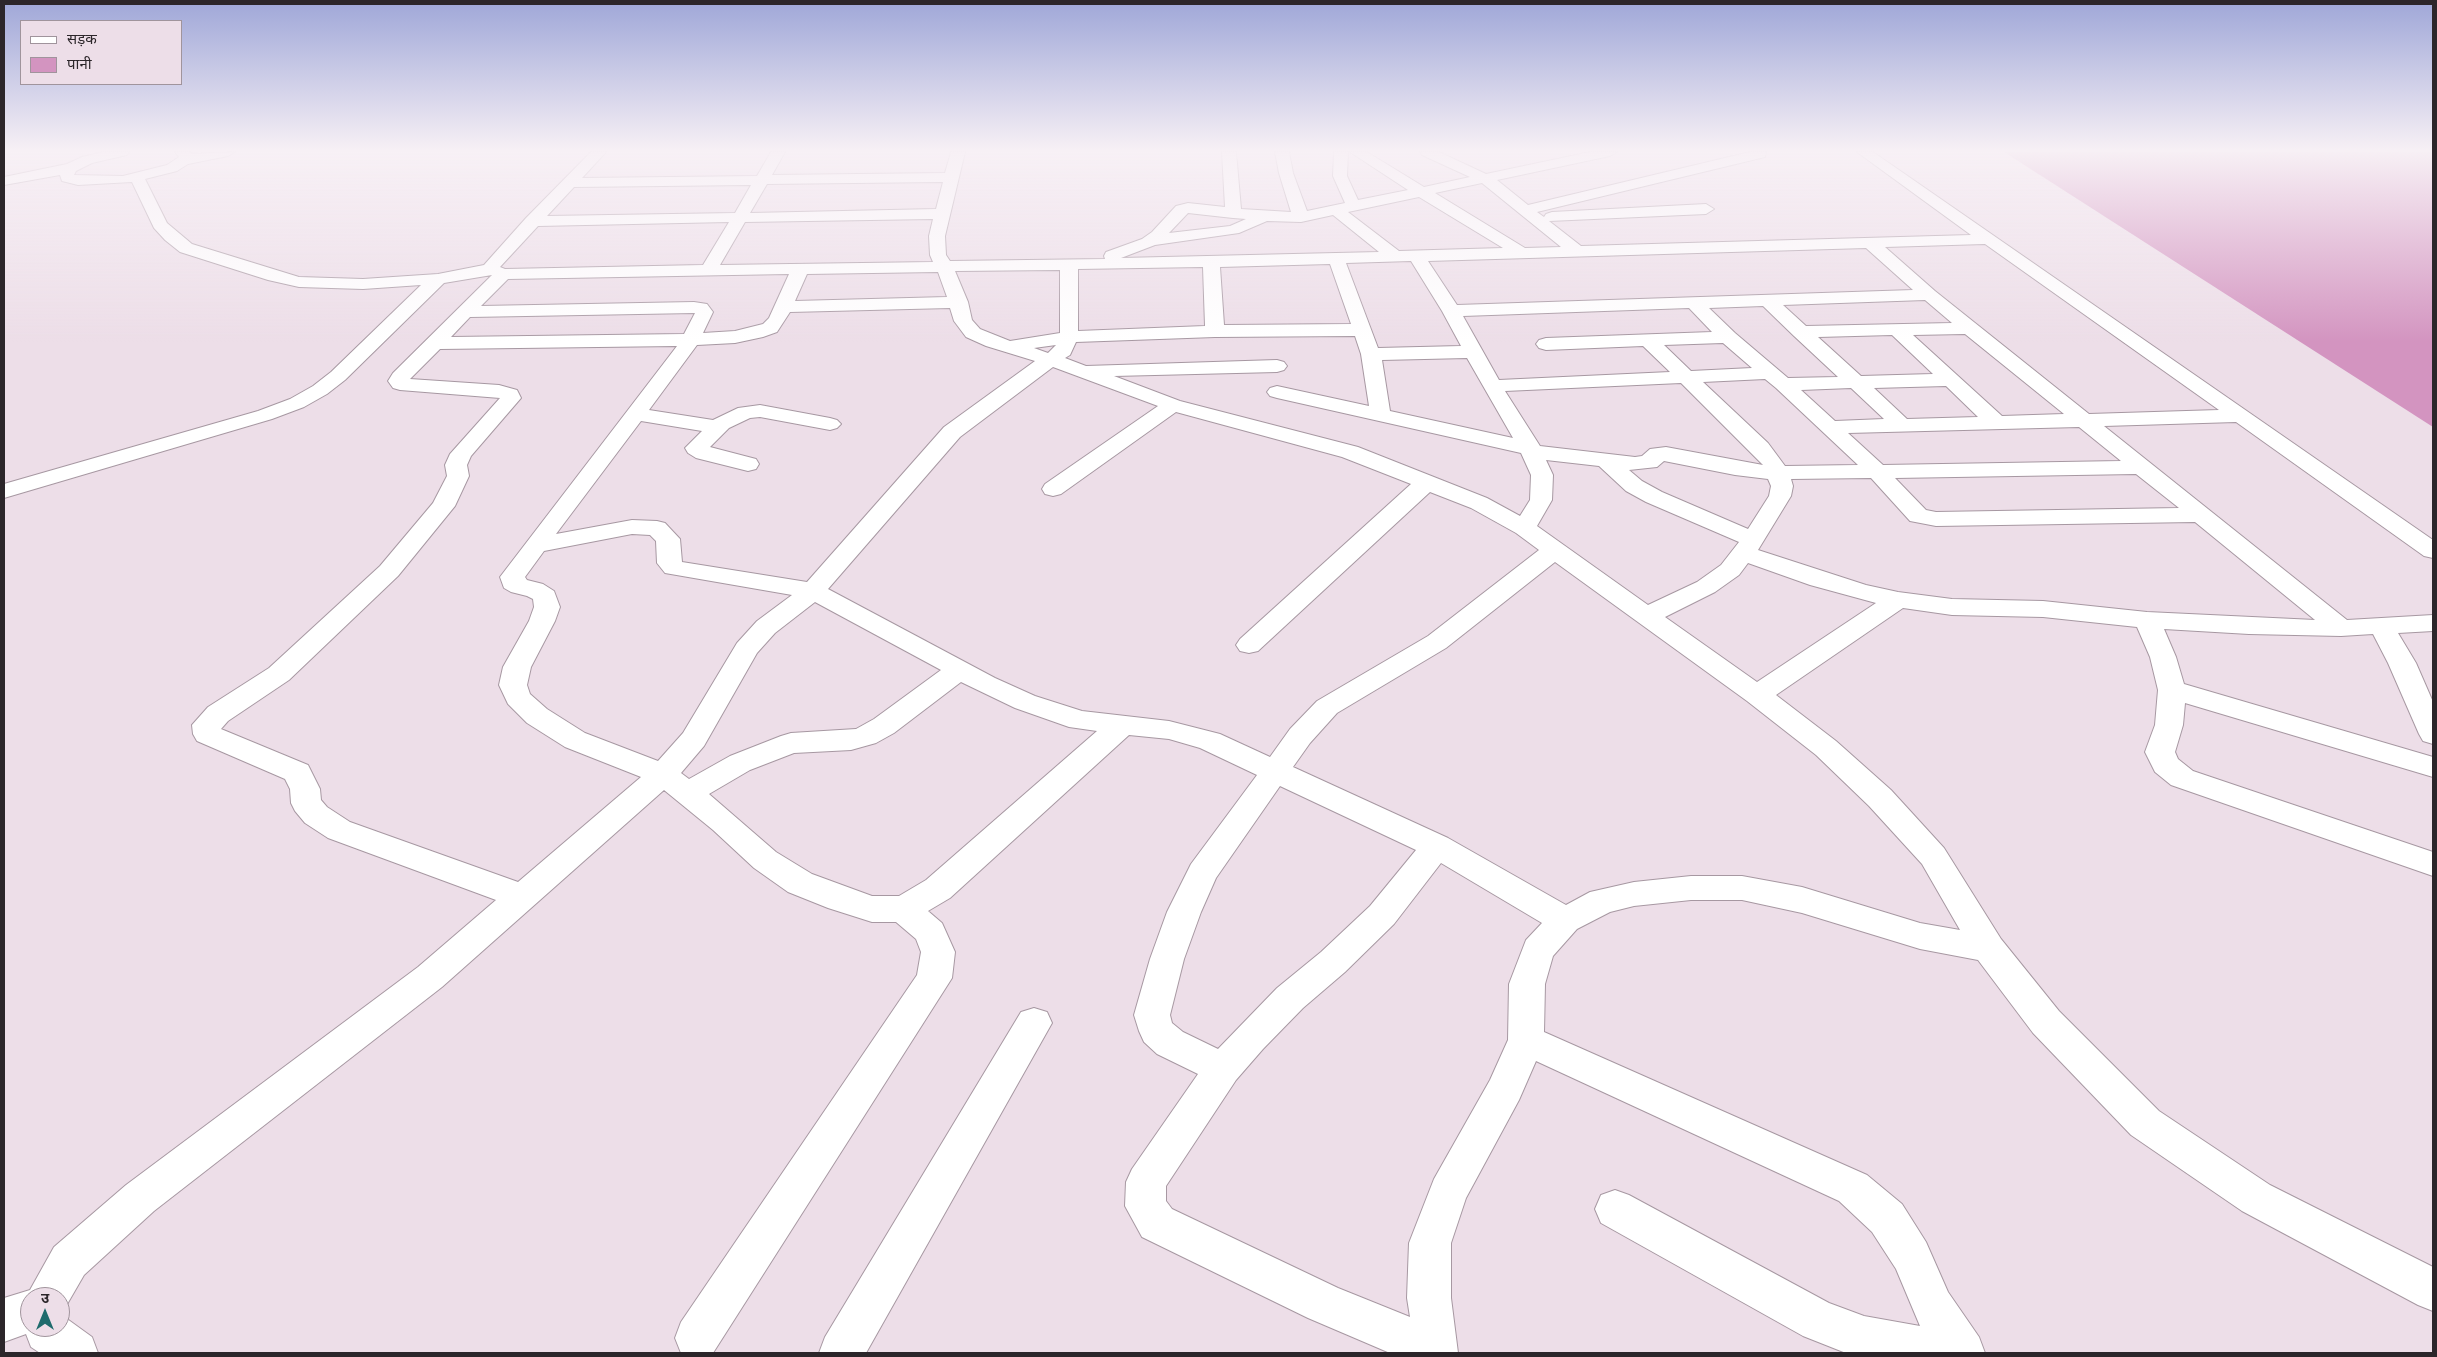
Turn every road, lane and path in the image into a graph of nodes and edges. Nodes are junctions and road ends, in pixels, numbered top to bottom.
1 (155, 215) edge
2 (538, 215) edge
3 (852, 215) edge
4 (942, 215) edge
5 (1176, 215) edge
6 (1257, 215) edge
7 (1309, 215) edge
8 (1343, 215) edge
9 (1462, 215) edge
10 (1532, 215) edge
11 (1956, 215) edge
12 (1264, 216) junction
13 (738, 217) junction
14 (1300, 217) joint
15 (532, 221) junction
16 (1990, 239) junction
17 (1152, 240) junction
18 (1869, 242) junction
19 (1577, 251) junction
20 (1520, 252) junction
21 (1416, 255) junction
22 (1394, 256) junction
23 (1336, 258) junction
24 (1211, 262) junction
25 (1070, 263) junction
26 (1100, 263) junction
27 (942, 265) junction
28 (801, 268) junction
29 (709, 270) junction
30 (497, 271) junction
31 (438, 279) junction
32 (1929, 295) junction
33 (1768, 301) junction
34 (959, 302) junction
35 (1694, 303) junction
36 (783, 307) junction
37 (1451, 311) junction
38 (465, 312) junction
39 (1969, 328) junction
40 (1896, 329) junction
41 (1269, 330) junction
42 (1363, 330) junction
43 (1215, 331) junction
44 (1800, 332) junction
45 (1728, 337) junction
46 (691, 340) junction
47 (1648, 340) junction
48 (435, 343) junction
49 (1547, 345) junction
50 (1474, 352) junction
51 (1371, 354) junction
52 (1066, 356) junction
53 (1277, 366) junction
54 (1688, 377) junction
55 (1776, 379) junction
56 (1950, 380) junction
57 (1855, 382) junction
58 (1492, 386) junction
59 (1277, 392) junction
60 (1173, 404) junction
61 (636, 414) junction
62 (1380, 414) junction
63 (2242, 416) junction
64 (2084, 421) junction
65 (1997, 423) junction
66 (830, 424) dead end
67 (721, 425) junction
68 (1902, 425) junction
69 (1830, 427) junction
70 (1272, 431) junction
71 (1531, 450) junction
72 (1606, 460) junction
73 (748, 464) dead end
74 (2142, 467) junction
75 (1876, 470) junction
76 (1778, 473) junction
77 (1427, 482) junction
78 (1053, 489) dead end
79 (4, 492) edge
80 (2198, 514) junction
81 (1524, 528) junction
82 (534, 546) junction
83 (1748, 546) junction
84 (1555, 550) junction
85 (2433, 551) edge
86 (812, 591) junction
87 (1898, 600) junction
88 (1646, 616) junction
89 (2147, 620) junction
90 (2433, 623) edge
91 (2382, 627) junction
92 (2341, 628) junction
93 (1249, 645) dead end
94 (959, 670) junction
95 (2172, 690) junction
96 (1756, 695) junction
97 (1121, 726) junction
98 (2433, 734) edge
99 (2433, 767) edge
100 (1275, 770) junction
101 (663, 774) junction
102 (688, 793) junction
103 (1437, 846) junction
104 (2433, 864) edge
105 (524, 897) junction
106 (904, 908) junction
107 (1565, 920) junction
108 (1989, 949) junction
109 (1034, 1023) dead end
110 (1526, 1040) junction
111 (1223, 1069) junction
112 (1615, 1209) dead end
113 (54, 1287) edge
114 (2433, 1290) edge
115 (20, 1314) edge
116 (4, 1320) edge
117 (54, 1337) edge
118 (697, 1338) dead end
119 (1435, 1351) edge
120 (1962, 1352) edge
121 (76, 1353) edge
122 (841, 1353) edge

1 - 31 street
2 - 15 street
3 - 13 street
4 - 27 street
5 - 17 street
6 - 12 street
7 - 14 street
8 - 22 street
9 - 20 street
10 - 19 street
11 - 16 street
12 - 14 street
12 - 17 street
13 - 15 street
13 - 29 street
15 - 30 street
16 - 18 street
16 - 63 street
17 - 26 street
18 - 19 street
18 - 32 street
19 - 20 street
20 - 21 street
21 - 22 street
21 - 37 street
22 - 23 street
23 - 24 street
23 - 42 street
24 - 26 street
24 - 43 street
25 - 26 street
25 - 27 street
25 - 52 street
27 - 28 street
27 - 34 street
28 - 29 street
28 - 36 street
29 - 30 street
30 - 31 street
30 - 38 street
31 - 79 street
32 - 33 street
32 - 39 street
33 - 35 street
33 - 44 street
34 - 36 street
34 - 52 street
35 - 45 street
35 - 49 street
36 - 46 street
37 - 49 street
37 - 50 street
38 - 46 street
38 - 48 street
39 - 40 street
39 - 64 street
40 - 44 street
40 - 56 street
41 - 42 street
41 - 43 street
41 - 53 street
42 - 51 street
43 - 52 street
44 - 57 street
45 - 47 street
45 - 55 street
46 - 48 street
46 - 61 street
47 - 49 street
47 - 54 street
48 - 105 street
49 - 54 street
49 - 58 street
50 - 51 street
50 - 58 street
51 - 62 street
52 - 53 street
52 - 60 street
52 - 86 street
53 - 59 street
54 - 55 street
54 - 76 street
55 - 57 street
55 - 69 street
56 - 57 street
56 - 65 street
57 - 68 street
58 - 71 street
59 - 62 street
59 - 70 street
60 - 70 street
60 - 78 street
61 - 67 street
61 - 82 street
62 - 71 street
63 - 64 street
63 - 85 street
64 - 65 street
64 - 74 street
65 - 68 street
66 - 67 street
67 - 73 street
68 - 69 street
69 - 75 street
70 - 77 street
71 - 72 street
71 - 81 street
72 - 76 street
72 - 83 street
74 - 75 street
74 - 80 street
75 - 76 street
75 - 80 street
76 - 83 street
77 - 81 street
77 - 93 street
80 - 92 street
81 - 84 street
82 - 86 street
82 - 101 street
83 - 87 street
83 - 88 street
84 - 88 street
84 - 100 street
86 - 94 street
86 - 101 street
87 - 89 street
87 - 96 street
88 - 96 street
89 - 92 street
89 - 95 street
90 - 91 street
91 - 92 street
91 - 98 street
94 - 97 street
94 - 102 street
95 - 99 street
95 - 104 street
96 - 108 street
97 - 100 street
97 - 106 street
100 - 103 street
100 - 111 street
101 - 102 street
101 - 105 street
102 - 106 street
103 - 107 street
103 - 111 street
105 - 113 street
106 - 118 street
107 - 108 street
107 - 110 street
108 - 114 street
109 - 122 street
110 - 119 street
110 - 120 street
111 - 119 street
112 - 120 street
115 - 116 street
117 - 121 street

